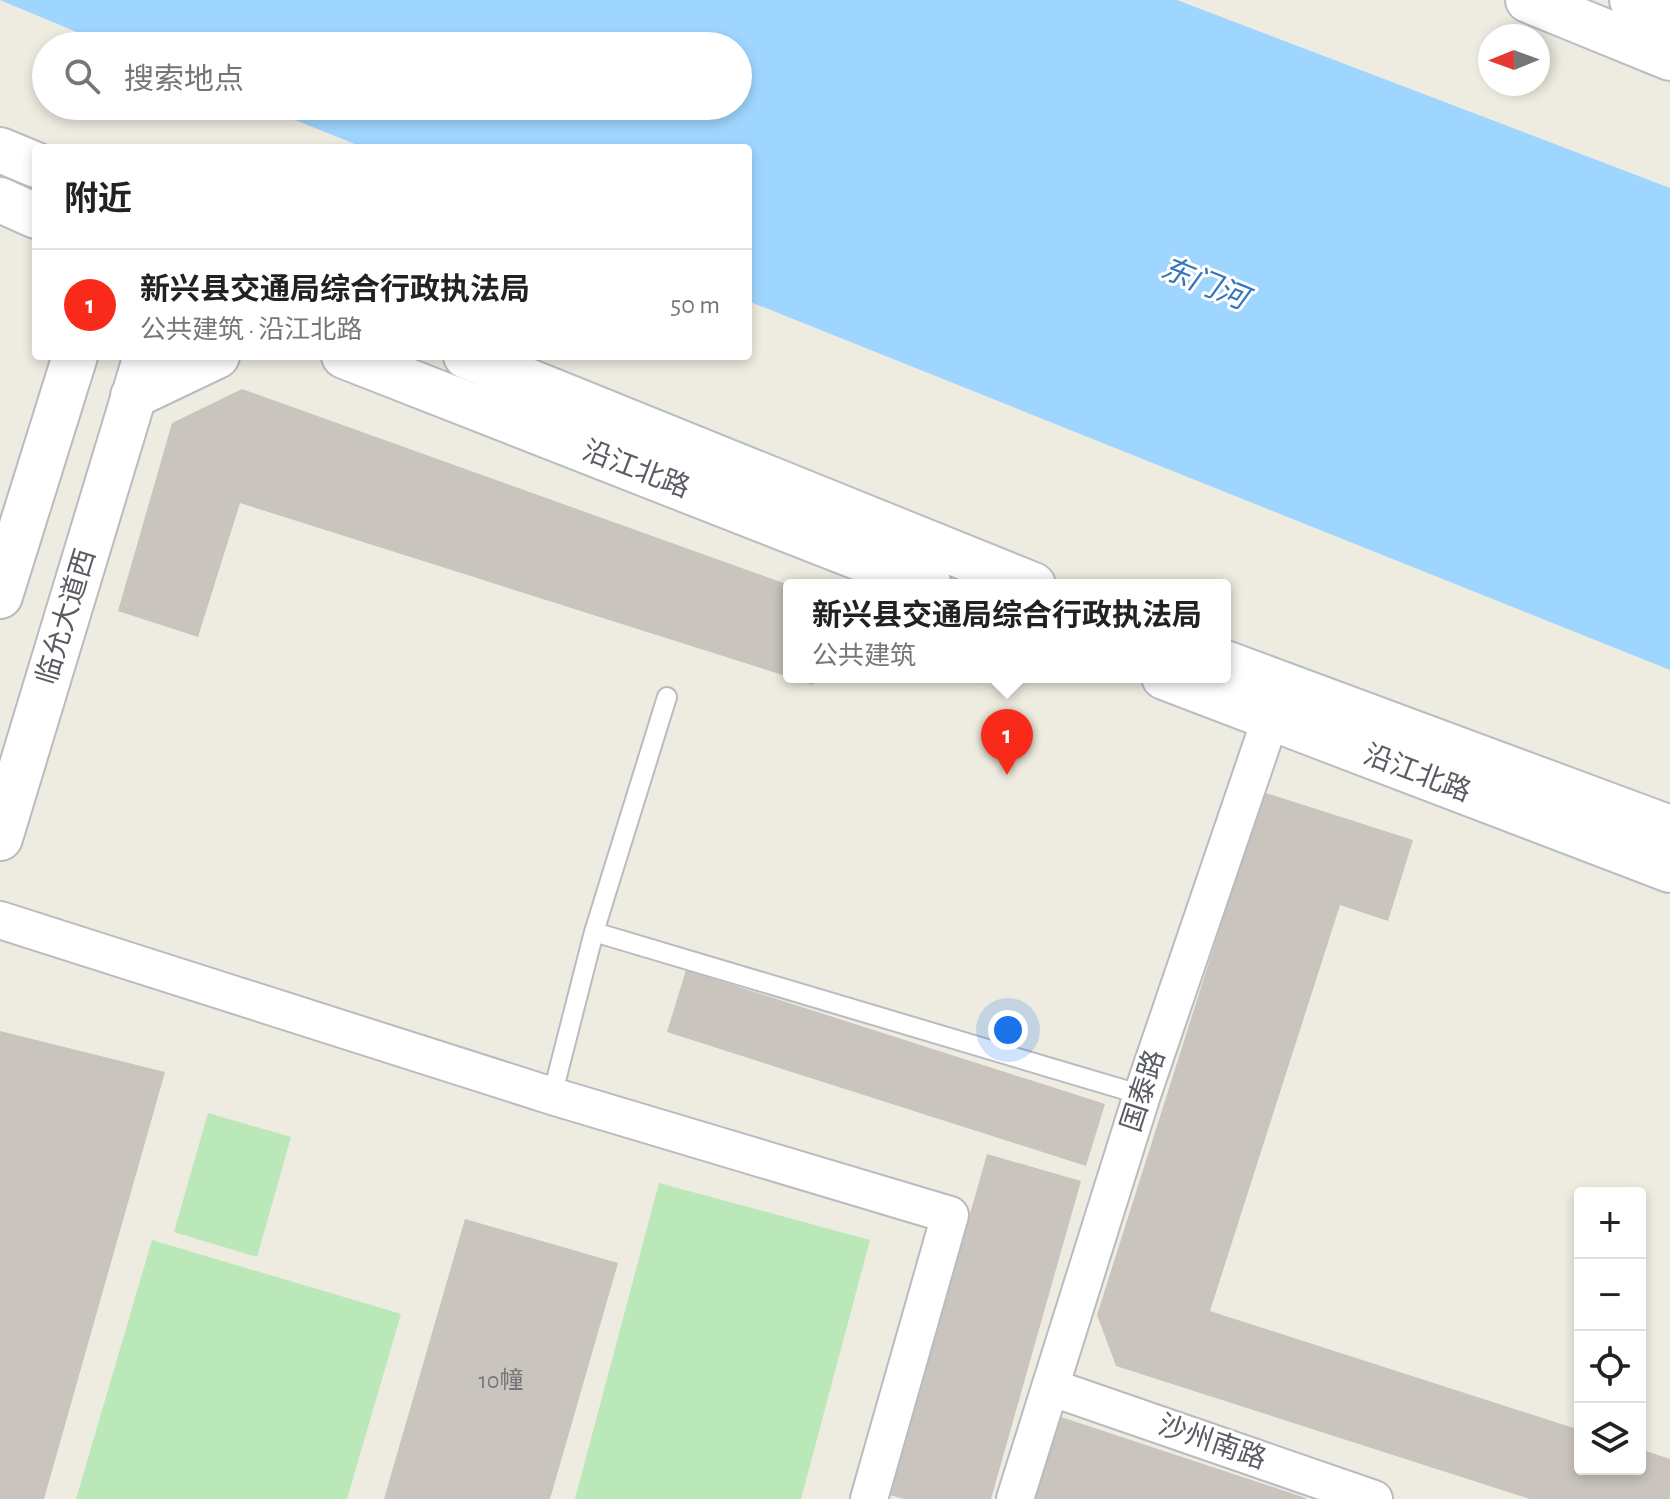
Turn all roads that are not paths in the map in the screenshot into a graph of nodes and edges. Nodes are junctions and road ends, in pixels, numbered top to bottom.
1 (1528, 0) edge
2 (1632, 0) edge
3 (1670, 16) edge
4 (1670, 58) edge
5 (0, 150) edge
6 (32, 163) edge
7 (202, 360) edge
8 (354, 360) edge
9 (476, 360) edge
10 (72, 362) edge
11 (140, 376) edge
12 (914, 579) edge
13 (1018, 579) edge
14 (0, 596) edge
15 (1231, 668) edge
16 (1191, 683) edge
17 (667, 697) dead end
18 (1275, 702) junction
19 (1670, 828) edge
20 (0, 838) edge
21 (1670, 870) edge
22 (0, 920) edge
23 (594, 932) junction
24 (1142, 1095) junction
25 (552, 1096) junction
26 (1050, 1387) junction
27 (869, 1499) edge
28 (1015, 1499) edge
29 (1374, 1499) edge

1 - 4 main road
2 - 3 main road
5 - 6 main road
7 - 11 main road
8 - 12 main road, 沿江北路
9 - 13 main road, 沿江北路
10 - 14 main road
11 - 20 main road, 临允大道西
15 - 18 main road, 沿江北路
16 - 18 main road, 沿江北路
17 - 23 lane
18 - 19 main road, 沿江北路
18 - 21 main road, 沿江北路
18 - 24 street, 国泰路
22 - 25 street
23 - 24 lane
23 - 25 lane
24 - 26 street, 国泰路
25 - 27 street
26 - 28 street, 国泰路
26 - 29 street, 沙州南路

